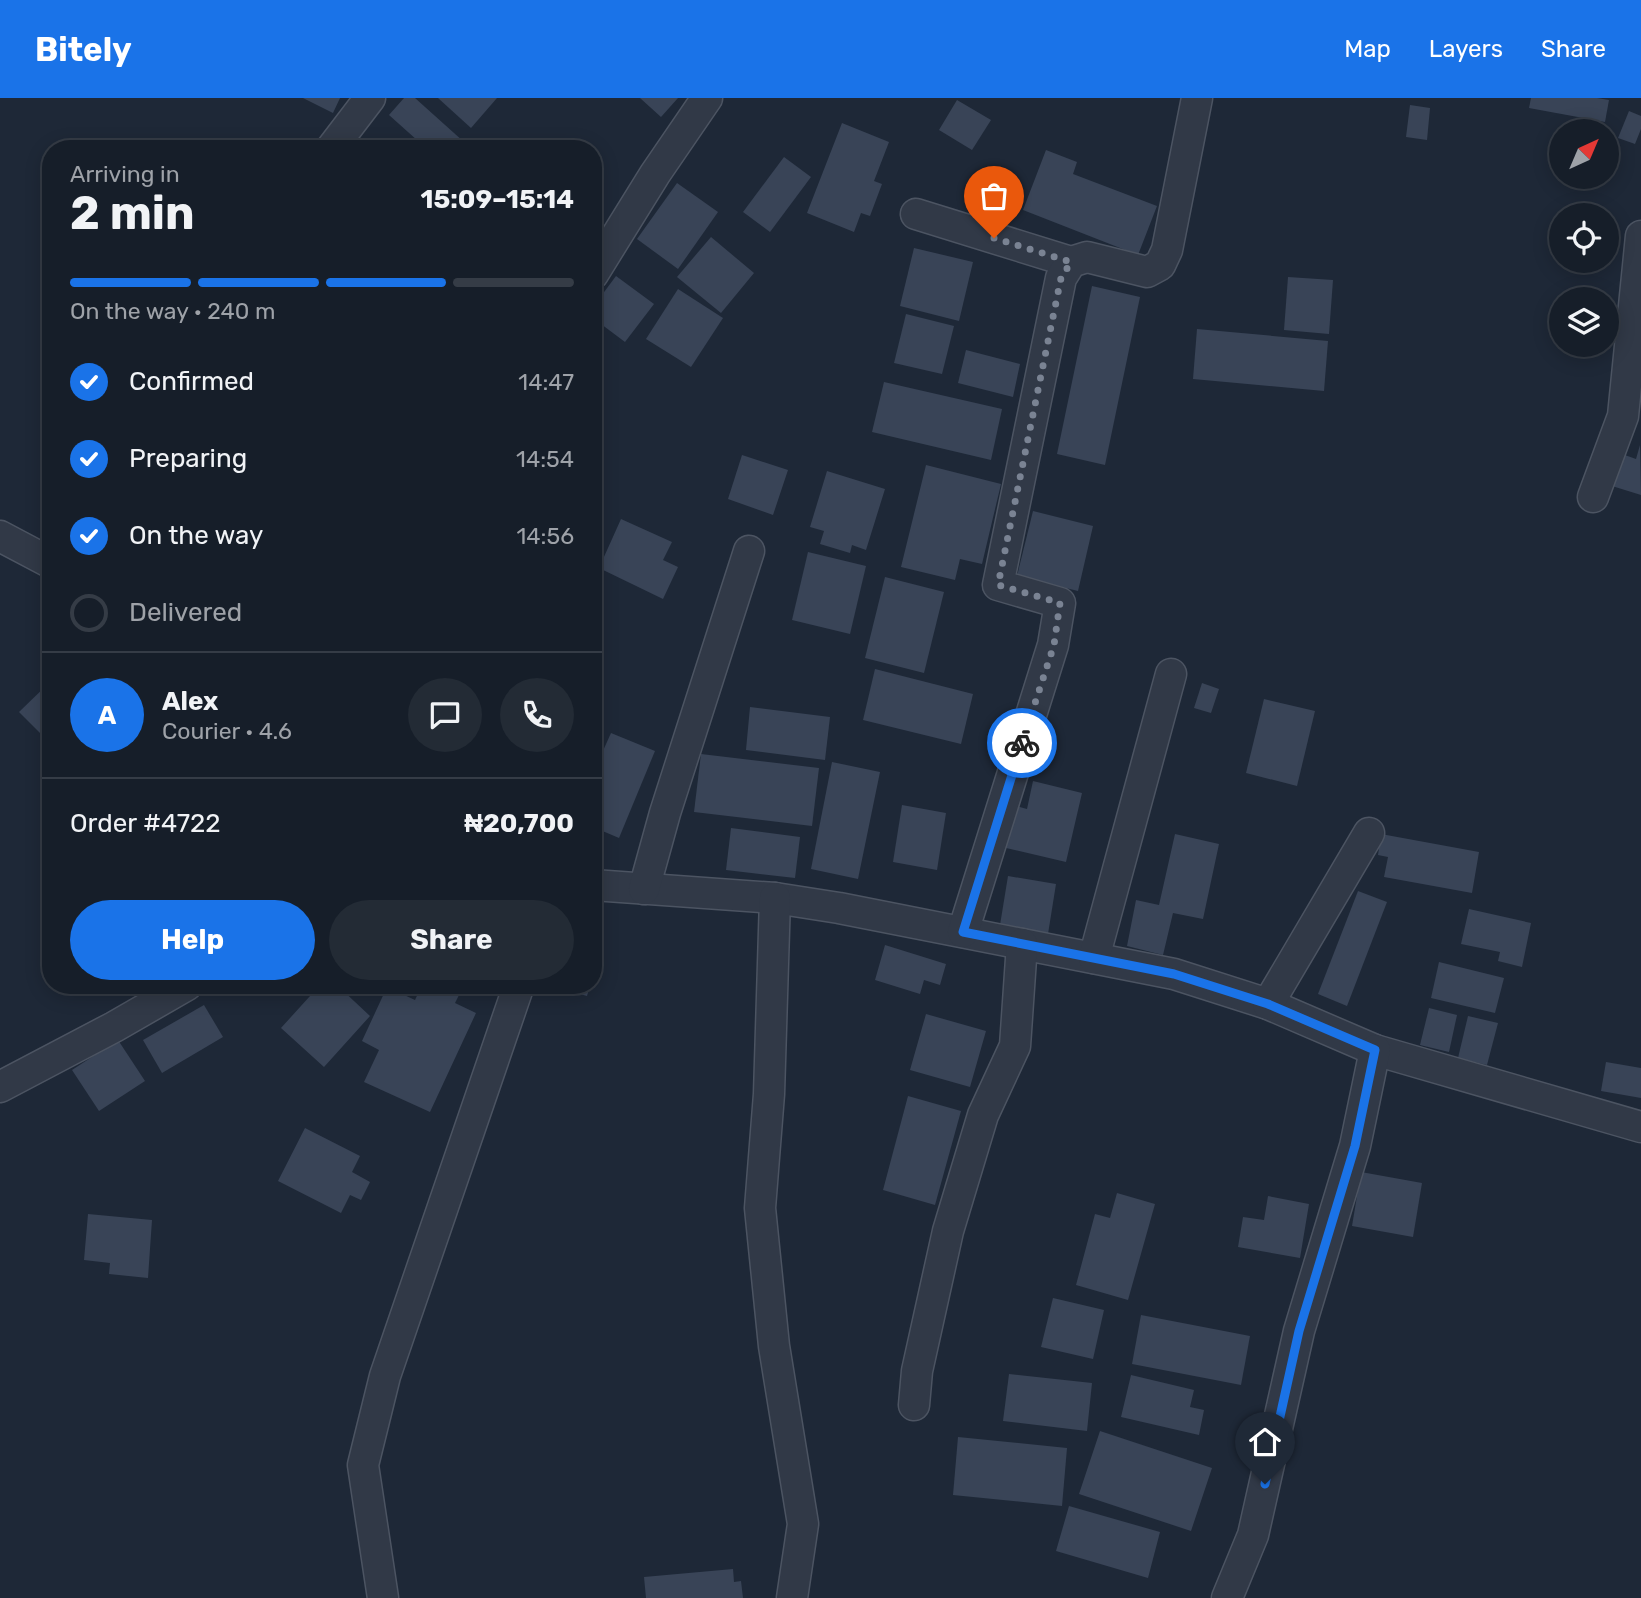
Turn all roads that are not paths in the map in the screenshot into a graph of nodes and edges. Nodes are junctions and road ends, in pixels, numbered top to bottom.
1 (370, 98) edge
2 (707, 98) edge
3 (1197, 98) edge
4 (338, 140) edge
5 (916, 214) dead end
6 (1641, 236) edge
7 (602, 259) edge
8 (1071, 262) junction
9 (1593, 497) dead end
10 (0, 536) edge
11 (748, 551) dead end
12 (42, 558) edge
13 (1171, 674) dead end
14 (1369, 833) dead end
15 (602, 886) edge
16 (644, 889) junction
17 (775, 898) junction
18 (963, 932) junction
19 (1022, 944) junction
20 (1094, 958) junction
21 (171, 994) edge
22 (516, 994) edge
23 (1268, 1004) junction
24 (1375, 1050) junction
25 (0, 1087) edge
26 (1641, 1127) edge
27 (914, 1405) dead end
28 (383, 1598) edge
29 (792, 1598) edge
30 (1227, 1598) edge

1 - 4 street
2 - 7 street
3 - 8 street
5 - 8 street
6 - 9 street
8 - 18 street
10 - 12 street
11 - 16 street
13 - 20 street
14 - 23 street
15 - 16 street
16 - 17 street
17 - 18 street
17 - 29 street
18 - 19 street
19 - 20 street
19 - 27 street
20 - 23 street
21 - 25 street
22 - 28 street
23 - 24 street
24 - 26 street
24 - 30 street

